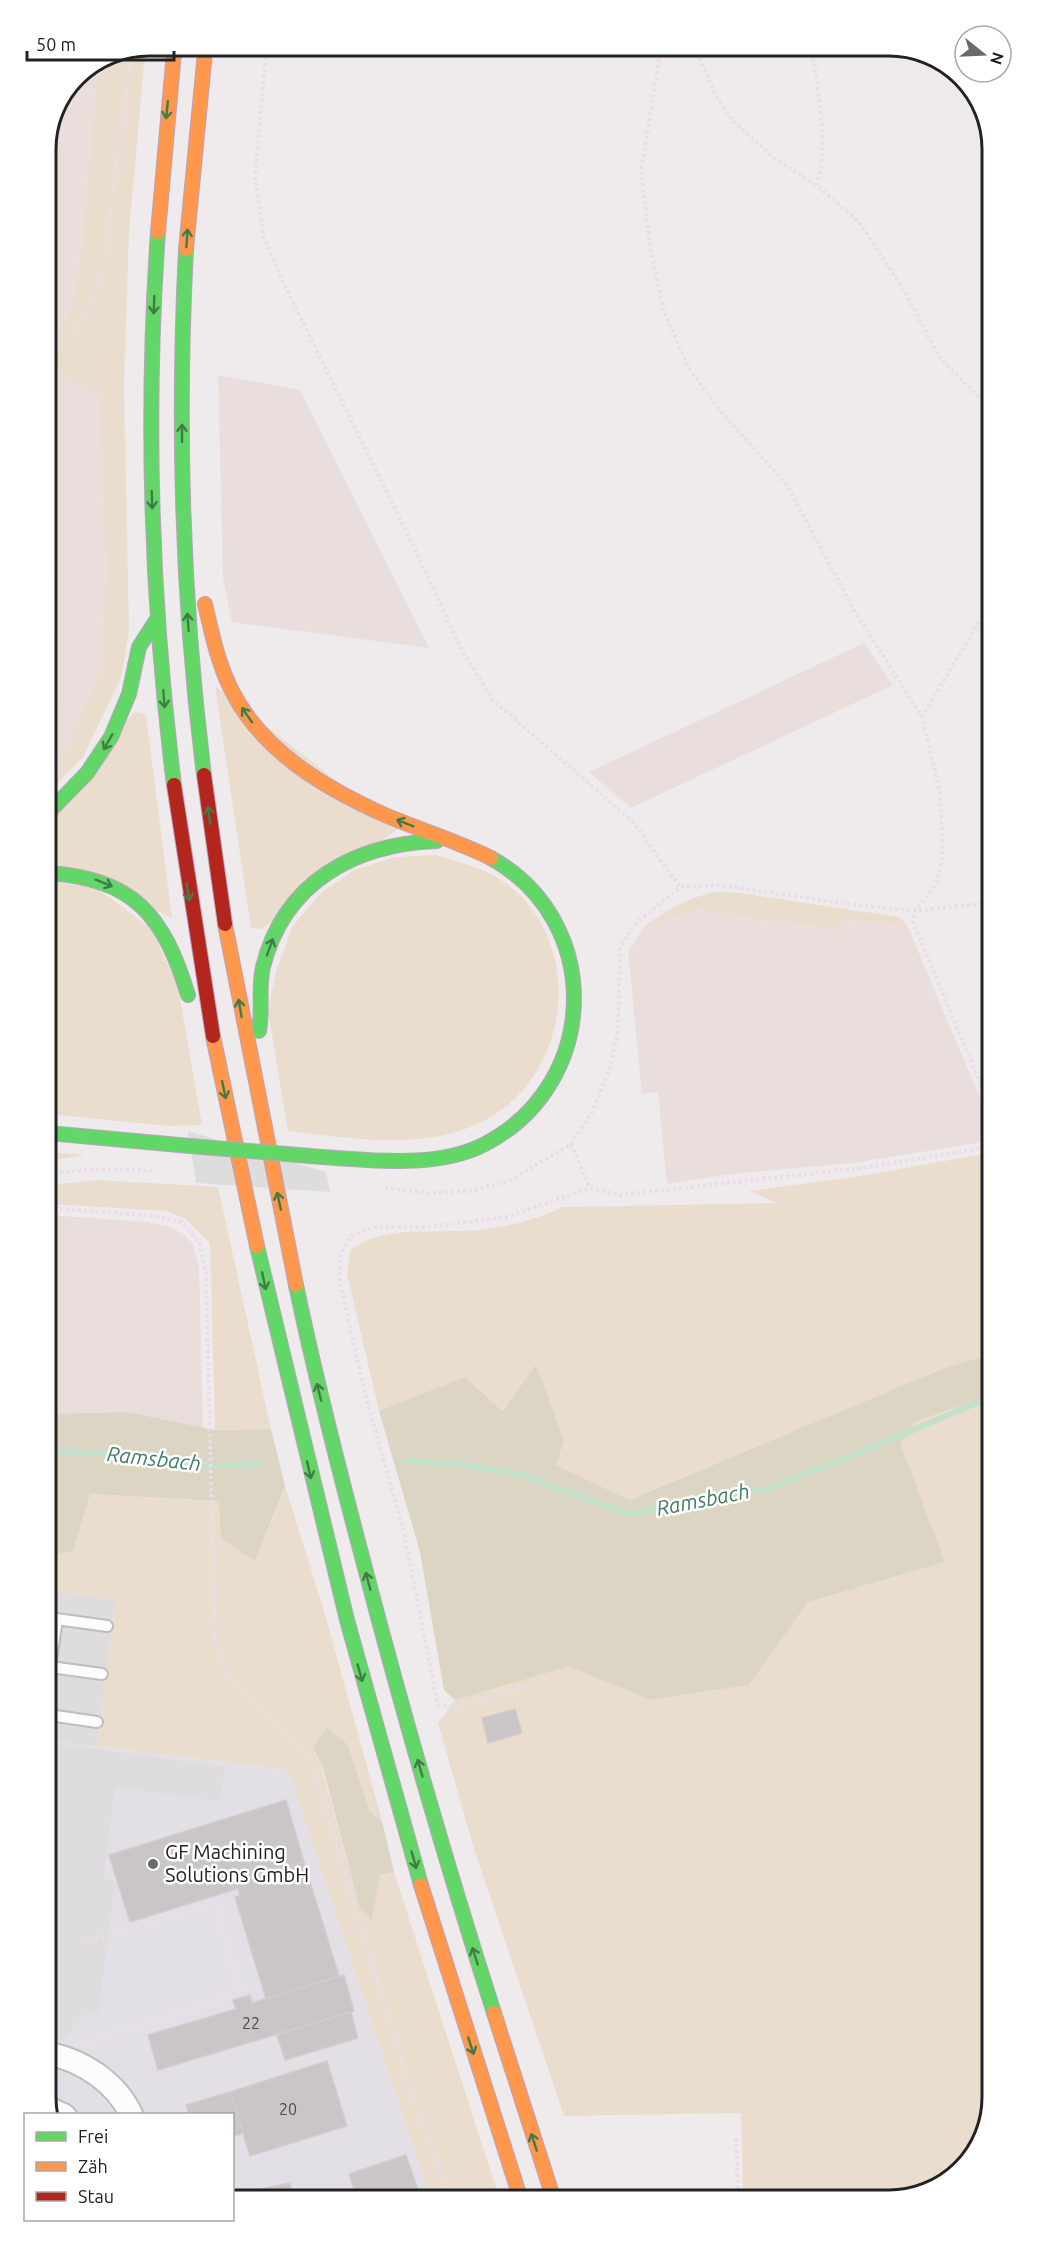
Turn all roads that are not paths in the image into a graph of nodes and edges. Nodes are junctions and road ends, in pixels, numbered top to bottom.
1 (174, 56) edge
2 (205, 56) edge
3 (182, 492) junction
4 (200, 553) dead end
5 (203, 589) dead end
6 (157, 620) junction
7 (56, 805) edge
8 (460, 844) junction
9 (56, 874) edge
10 (212, 1033) junction
11 (251, 1065) junction
12 (56, 1134) edge
13 (56, 1619) edge
14 (107, 1626) dead end
15 (56, 1670) edge
16 (102, 1674) dead end
17 (56, 1716) edge
18 (97, 1722) dead end
19 (56, 2055) edge
20 (56, 2105) edge
21 (69, 2113) edge
22 (129, 2113) edge
23 (518, 2190) edge
24 (551, 2190) edge

1 -> 6 highway
3 -> 2 highway
3 - 4 highway
11 -> 3 highway
8 -> 5 highway
6 -> 7 highway
6 -> 10 highway
11 -> 8 highway
8 - 12 highway, bridge
9 -> 10 highway
10 -> 23 highway
24 -> 11 highway
13 - 14 lane
15 - 16 lane
17 - 18 lane
19 - 22 street
20 - 21 lane

